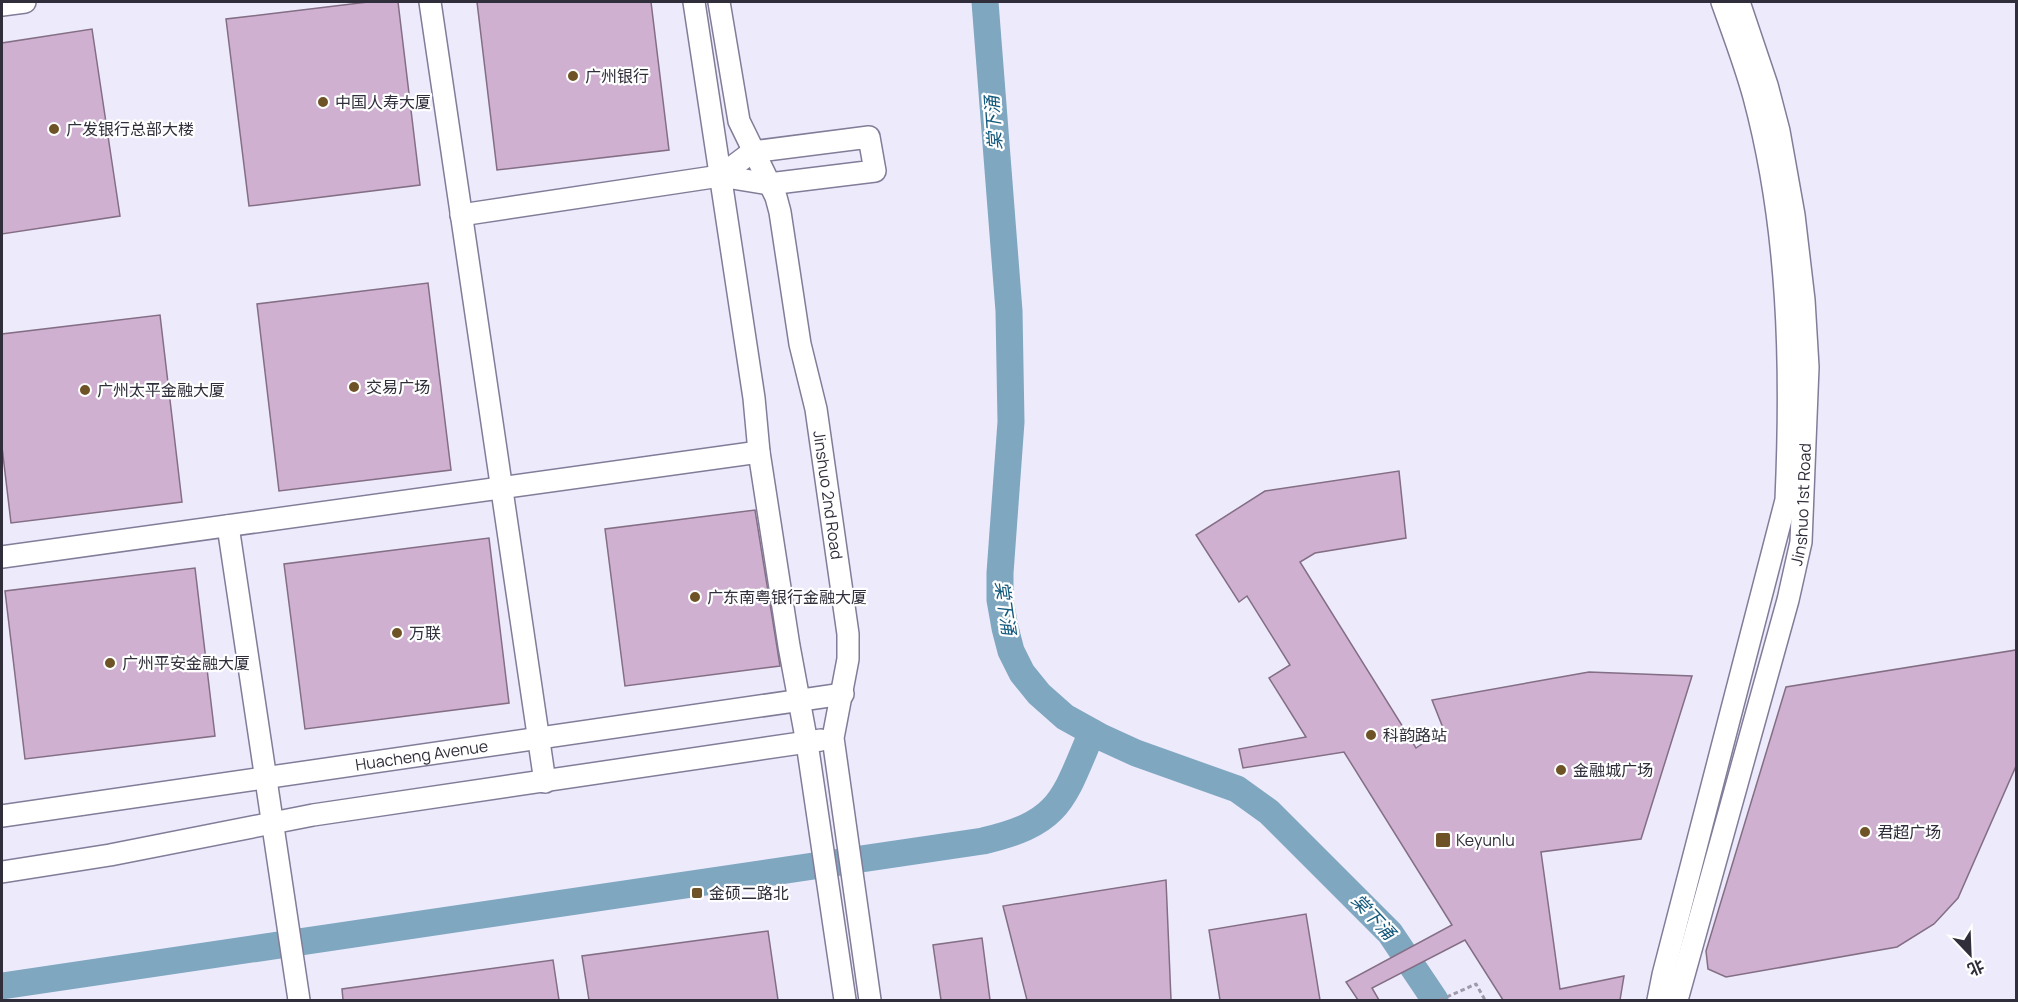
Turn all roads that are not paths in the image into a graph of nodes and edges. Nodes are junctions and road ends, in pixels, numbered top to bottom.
1 (25, 2) edge
2 (430, 2) edge
3 (694, 2) edge
4 (718, 2) edge
5 (1722, 2) edge
6 (1739, 2) edge
7 (2, 5) edge
8 (752, 152) junction
9 (720, 176) junction
10 (769, 184) junction
11 (461, 214) junction
12 (759, 452) junction
13 (502, 488) junction
14 (228, 526) junction
15 (2, 557) edge
16 (843, 693) junction
17 (798, 700) junction
18 (539, 738) junction
19 (833, 738) junction
20 (807, 743) junction
21 (266, 778) junction
22 (546, 782) junction
23 (2, 816) edge
24 (272, 822) junction
25 (2, 872) edge
26 (299, 1000) edge
27 (844, 1000) edge
28 (870, 1000) edge
29 (1658, 1000) edge
30 (1677, 1000) edge

1 - 7 street
2 - 11 street
3 - 9 street
4 - 8 street, Jinshuo 2nd Road
5 - 29 street, Jinshuo 1st Road
6 - 30 street, Jinshuo 1st Road
8 - 9 street
8 - 10 street, Jinshuo 2nd Road
8 - 10 street
9 - 10 street
9 - 11 street
9 - 12 street
10 - 16 street, Jinshuo 2nd Road
11 - 13 street
12 - 13 street
12 - 17 street
13 - 14 street
13 - 18 street
14 - 15 street
14 - 21 street
16 - 17 street, Huacheng Avenue
16 - 19 street, Jinshuo 2nd Road
17 - 18 street, Huacheng Avenue
17 - 20 street
18 - 21 street, Huacheng Avenue
18 - 22 street
19 - 20 street
19 - 28 street, Jinshuo 2nd Road
20 - 22 street
20 - 27 street
21 - 23 street, Huacheng Avenue
21 - 24 street
22 - 24 street
24 - 25 street
24 - 26 street

